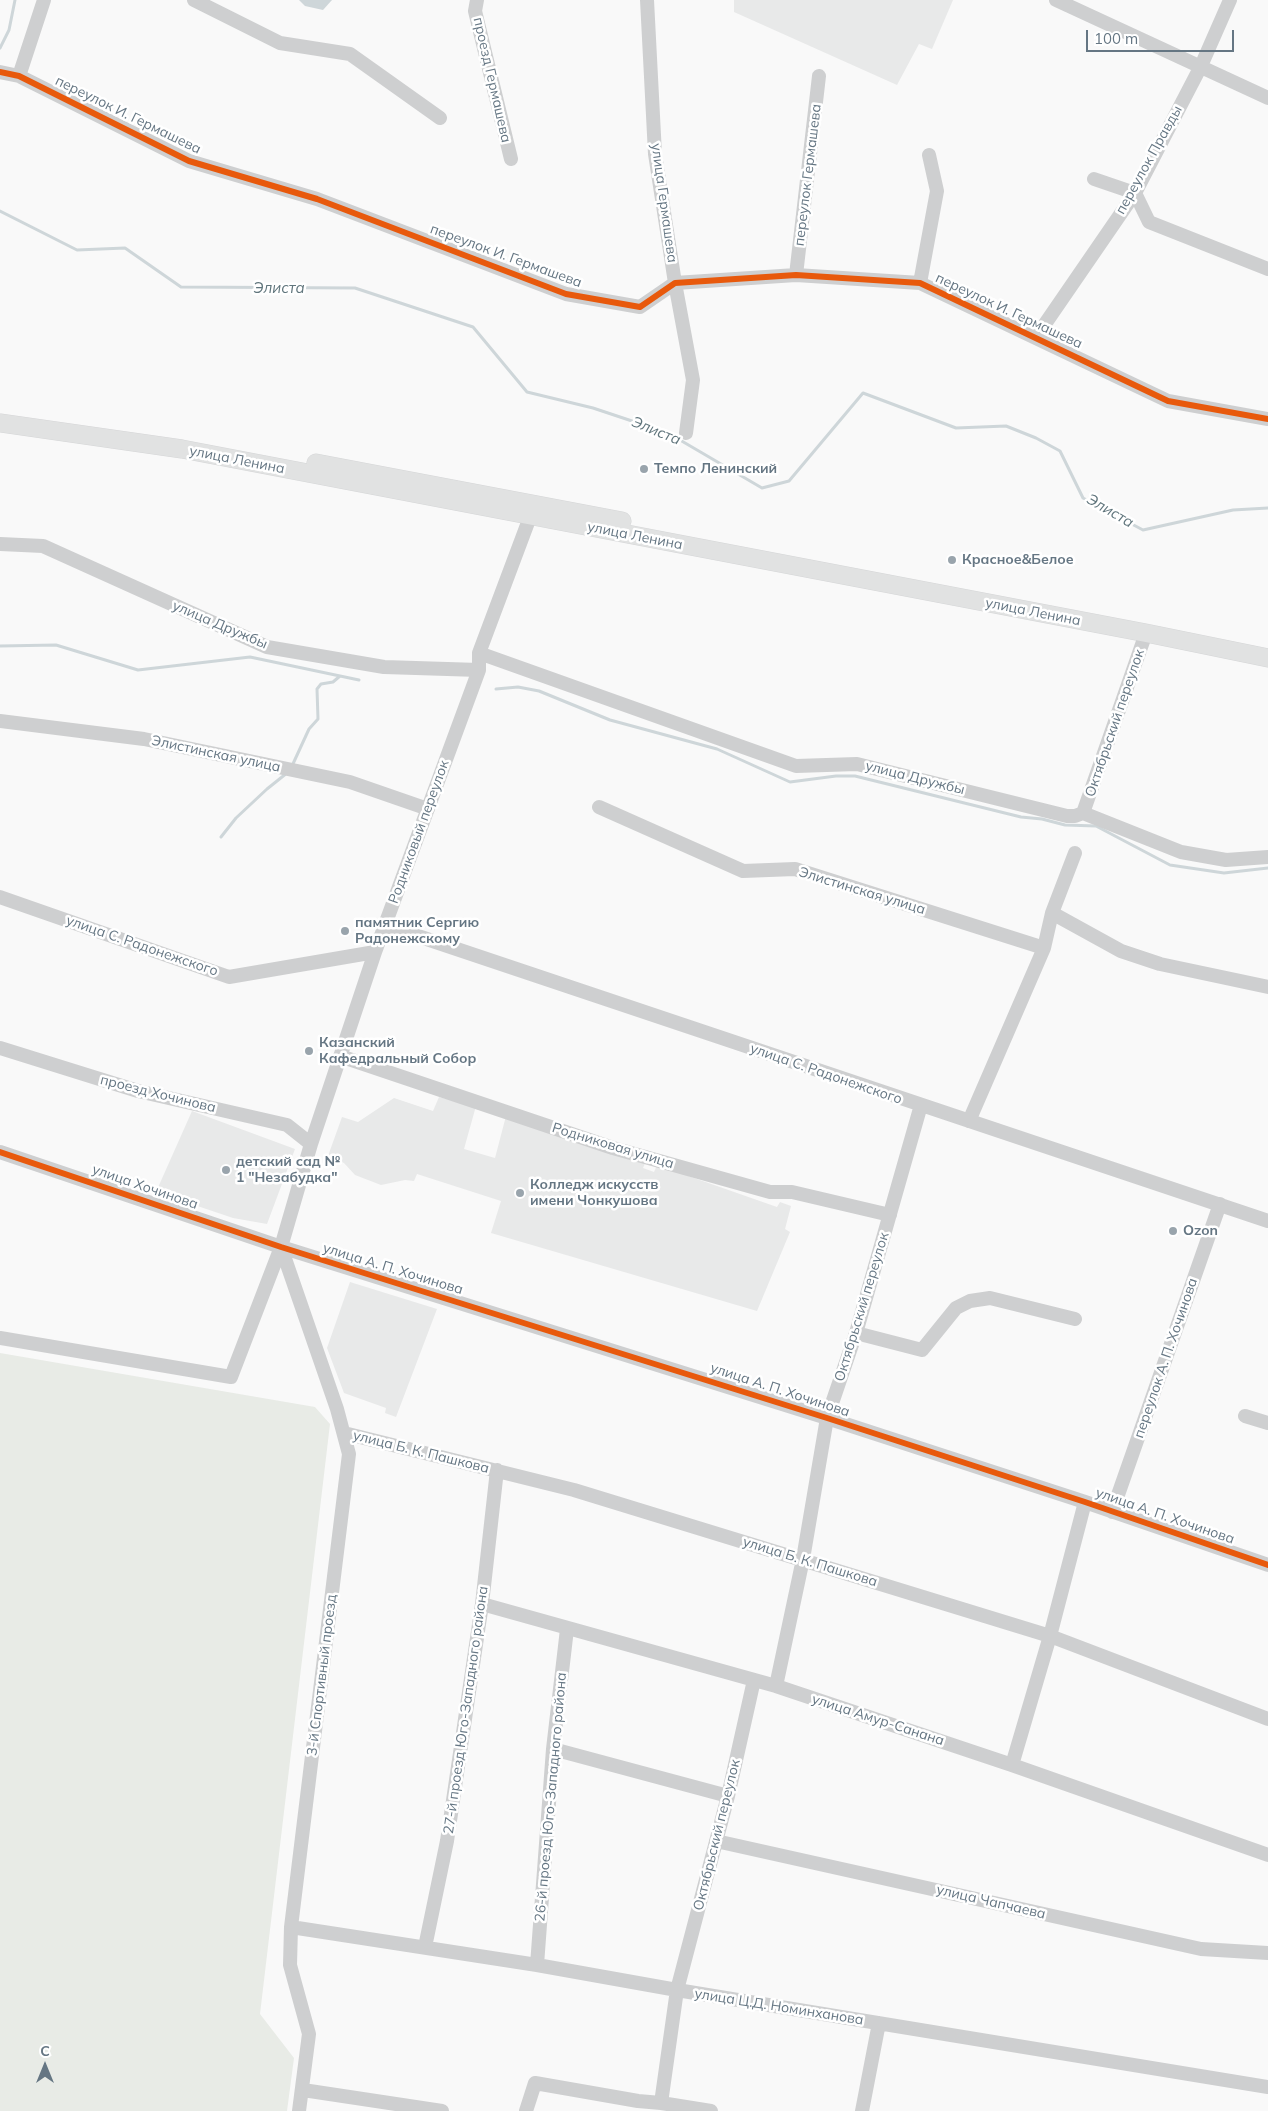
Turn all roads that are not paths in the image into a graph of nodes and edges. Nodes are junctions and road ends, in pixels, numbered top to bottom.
1 (44, 0) edge
2 (194, 0) edge
3 (478, 0) edge
4 (647, 0) edge
5 (1056, 0) edge
6 (1230, 0) edge
7 (1201, 66) junction
8 (0, 72) edge
9 (19, 76) junction
10 (819, 76) dead end
11 (1268, 98) edge
12 (440, 118) dead end
13 (929, 155) dead end
14 (511, 159) dead end
15 (1094, 179) dead end
16 (1135, 193) junction
17 (1268, 269) edge
18 (796, 275) junction
19 (675, 282) junction
20 (920, 283) junction
21 (1036, 337) junction
22 (0, 412) edge
23 (1268, 418) edge
24 (0, 424) edge
25 (686, 433) dead end
26 (532, 510) junction
27 (0, 544) edge
28 (1146, 633) junction
29 (1268, 646) edge
30 (479, 653) junction
31 (1268, 658) edge
32 (479, 670) junction
33 (0, 721) edge
34 (599, 807) dead end
35 (428, 809) junction
36 (1084, 813) junction
37 (1075, 853) dead end
38 (1268, 857) edge
39 (0, 897) edge
40 (1052, 913) junction
41 (385, 925) junction
42 (1044, 948) junction
43 (375, 952) junction
44 (1268, 987) edge
45 (0, 1048) edge
46 (340, 1056) junction
47 (921, 1105) junction
48 (969, 1121) junction
49 (311, 1144) junction
50 (0, 1152) edge
51 (1220, 1204) junction
52 (890, 1215) junction
53 (1268, 1221) edge
54 (281, 1247) junction
55 (1075, 1319) dead end
56 (856, 1333) junction
57 (0, 1338) edge
58 (1245, 1416) dead end
59 (827, 1418) junction
60 (1268, 1423) edge
61 (344, 1433) junction
62 (497, 1470) junction
63 (1085, 1502) junction
64 (1112, 1512) junction
65 (803, 1560) junction
66 (1268, 1565) edge
67 (482, 1604) junction
68 (567, 1629) junction
69 (1050, 1636) junction
70 (754, 1680) junction
71 (776, 1686) junction
72 (1268, 1719) edge
73 (553, 1749) junction
74 (1012, 1765) junction
75 (728, 1796) junction
76 (716, 1841) junction
77 (1268, 1855) edge
78 (291, 1927) junction
79 (425, 1948) junction
80 (1268, 1953) edge
81 (537, 1964) junction
82 (677, 1990) junction
83 (879, 2023) junction
84 (1268, 2087) edge
85 (302, 2090) junction
86 (661, 2103) junction
87 (637, 2106) edge
88 (411, 2109) edge
89 (299, 2111) edge
90 (442, 2111) edge
91 (526, 2111) edge
92 (711, 2111) edge
93 (862, 2111) edge

1 - 9 street
2 - 12 street
3 - 14 street, проезд Гермашева
4 - 19 street, улица Гермашева
5 - 7 street
6 - 7 street, переулок Правды
7 - 11 street
7 - 16 street, переулок Правды
8 - 9 street, переулок И. Гермашева
9 - 19 street, переулок И. Гермашева
10 - 18 street, переулок Гермашева
13 - 20 street
15 - 16 street
16 - 17 street
16 - 21 street, переулок Правды
18 - 19 street, переулок И. Гермашева
18 - 20 street, переулок И. Гермашева
19 - 25 street, улица Гермашева
20 - 21 street, переулок И. Гермашева
21 - 23 street, переулок И. Гермашева
22 - 26 main road, улица Ленина
24 - 26 main road, улица Ленина
26 - 28 main road, улица Ленина
26 - 29 main road, улица Ленина
26 - 30 street, Родниковый переулок
27 - 32 street, улица Дружбы
28 - 31 main road, улица Ленина
28 - 36 street, Октябрьский переулок
30 - 32 street, Родниковый переулок
30 - 36 street, улица Дружбы
32 - 35 street, Родниковый переулок
33 - 35 street, Элистинская улица
34 - 42 street, Элистинская улица
35 - 41 street, Родниковый переулок
36 - 38 street, улица Дружбы
37 - 40 street
39 - 43 street, улица С. Радонежского
40 - 42 street
40 - 44 street
41 - 43 street, Родниковый переулок
41 - 47 street, улица С. Радонежского
42 - 48 street
43 - 46 street, Родниковый переулок
45 - 49 street, проезд Хочинова
46 - 49 street, Родниковый переулок
46 - 52 street, Родниковая улица
47 - 48 street, улица С. Радонежского
47 - 52 street, Октябрьский переулок
48 - 51 street, улица С. Радонежского
49 - 54 street, Родниковый переулок
50 - 54 street, улица Хочинова
51 - 53 street, улица С. Радонежского
51 - 64 street, переулок А. П. Хочинова
52 - 56 street, Октябрьский переулок
54 - 57 street, Родниковый переулок
54 - 59 street, улица А. П. Хочинова
54 - 61 street, 3-й Спортивный проезд
55 - 56 street
56 - 59 street, Октябрьский переулок
58 - 60 street
59 - 63 street, улица А. П. Хочинова
59 - 65 street, Октябрьский переулок
61 - 62 street, улица Б. К. Пашкова
61 - 78 street, 3-й Спортивный проезд
62 - 65 street, улица Б. К. Пашкова
62 - 67 street, 27-й проезд Юго-Западного района
63 - 64 street, улица А. П. Хочинова
63 - 69 street
64 - 66 street, улица А. П. Хочинова
65 - 69 street, улица Б. К. Пашкова
65 - 71 street, Октябрьский переулок
67 - 68 street, улица Амур-Санана
67 - 79 street, 27-й проезд Юго-Западного района
68 - 70 street, улица Амур-Санана
68 - 73 street, 26-й проезд Юго-Западного района
69 - 72 street, улица Б. К. Пашкова
69 - 74 street
70 - 71 street, улица Амур-Санана
70 - 75 street, Октябрьский переулок
71 - 74 street, улица Амур-Санана
73 - 75 street
73 - 81 street, 26-й проезд Юго-Западного района
74 - 77 street, улица Амур-Санана
75 - 76 street, Октябрьский переулок
76 - 80 street, улица Чапчаева
76 - 82 street, Октябрьский переулок
78 - 79 street, улица Ц.Д. Номинханова
78 - 85 street, 3-й Спортивный проезд
79 - 81 street, улица Ц.Д. Номинханова
81 - 82 street, улица Ц.Д. Номинханова
82 - 83 street, улица Ц.Д. Номинханова
82 - 86 street, Октябрьский переулок
83 - 84 street, улица Ц.Д. Номинханова
83 - 93 street
85 - 88 street
85 - 89 street, 3-й Спортивный проезд
86 - 87 street
86 - 92 street
87 - 91 street
88 - 90 street

